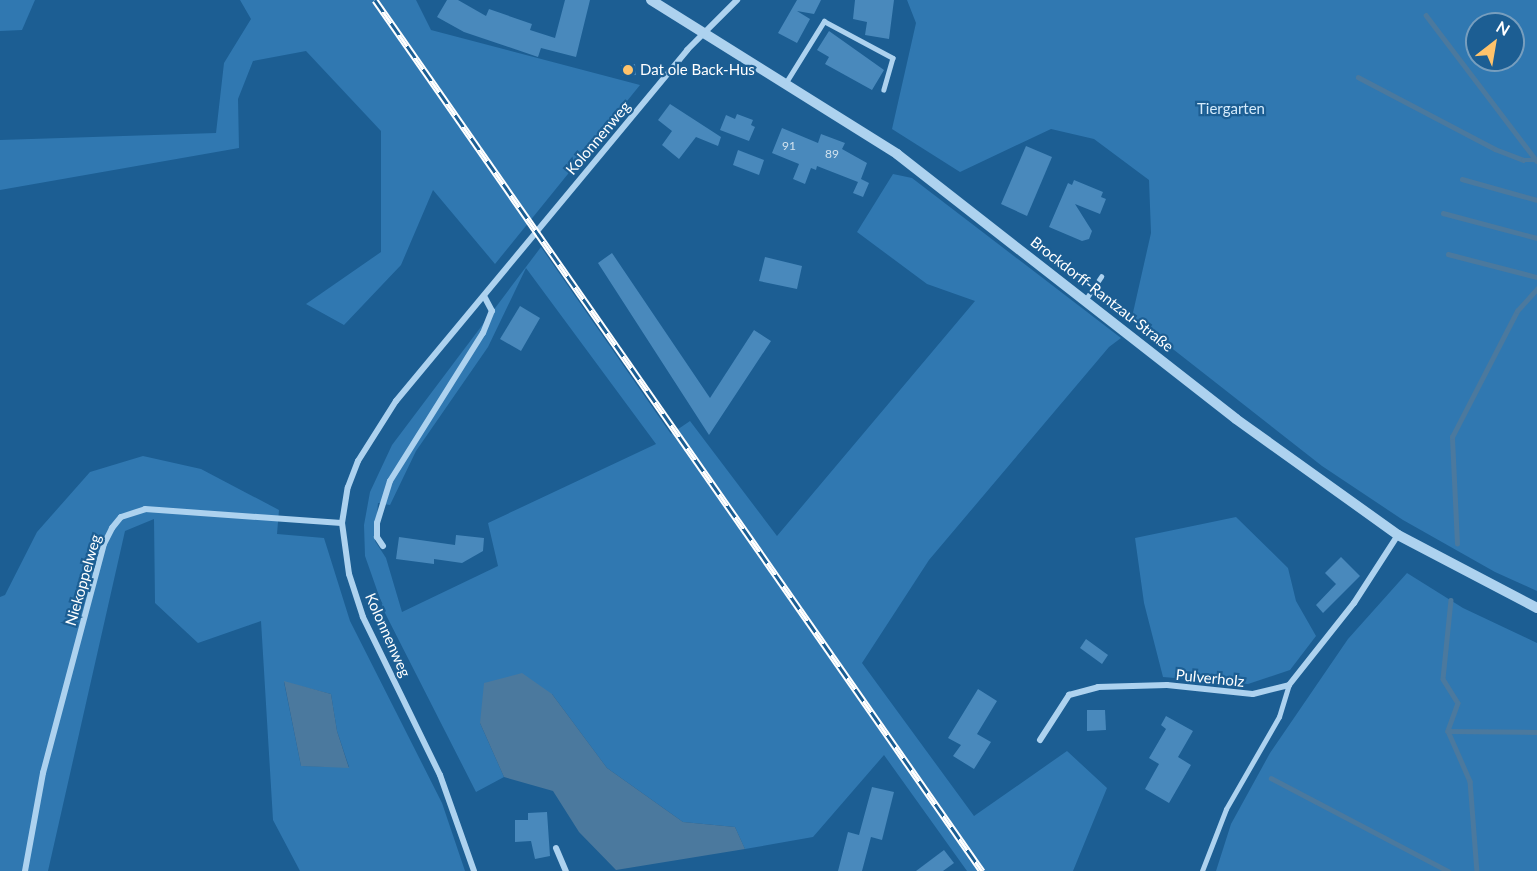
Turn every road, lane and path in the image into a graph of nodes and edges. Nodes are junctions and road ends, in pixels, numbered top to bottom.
1 (651, 0) edge
2 (737, 0) edge
3 (705, 33) junction
4 (785, 84) junction
5 (884, 90) dead end
6 (1101, 277) dead end
7 (484, 296) junction
8 (1086, 299) junction
9 (342, 523) junction
10 (1398, 535) junction
11 (383, 546) dead end
12 (1537, 608) edge
13 (1289, 685) junction
14 (1041, 740) dead end
15 (556, 848) dead end
16 (26, 871) edge
17 (474, 871) edge
18 (566, 871) edge
19 (1202, 871) edge

1 - 3 street, Brockdorff-Rantzau-Straße
2 - 3 street, Kolonnenweg
3 - 4 street, Brockdorff-Rantzau-Straße
3 - 7 street, Kolonnenweg
4 - 5 lane
4 - 8 street, Brockdorff-Rantzau-Straße
6 - 8 lane
7 - 9 street, Kolonnenweg
7 - 11 street
8 - 10 street, Brockdorff-Rantzau-Straße
9 - 16 street, Niekoppelweg
9 - 17 street, Kolonnenweg
10 - 12 street, Brockdorff-Rantzau-Straße
10 - 13 street
13 - 14 street, Pulverholz
13 - 19 lane
15 - 18 street

